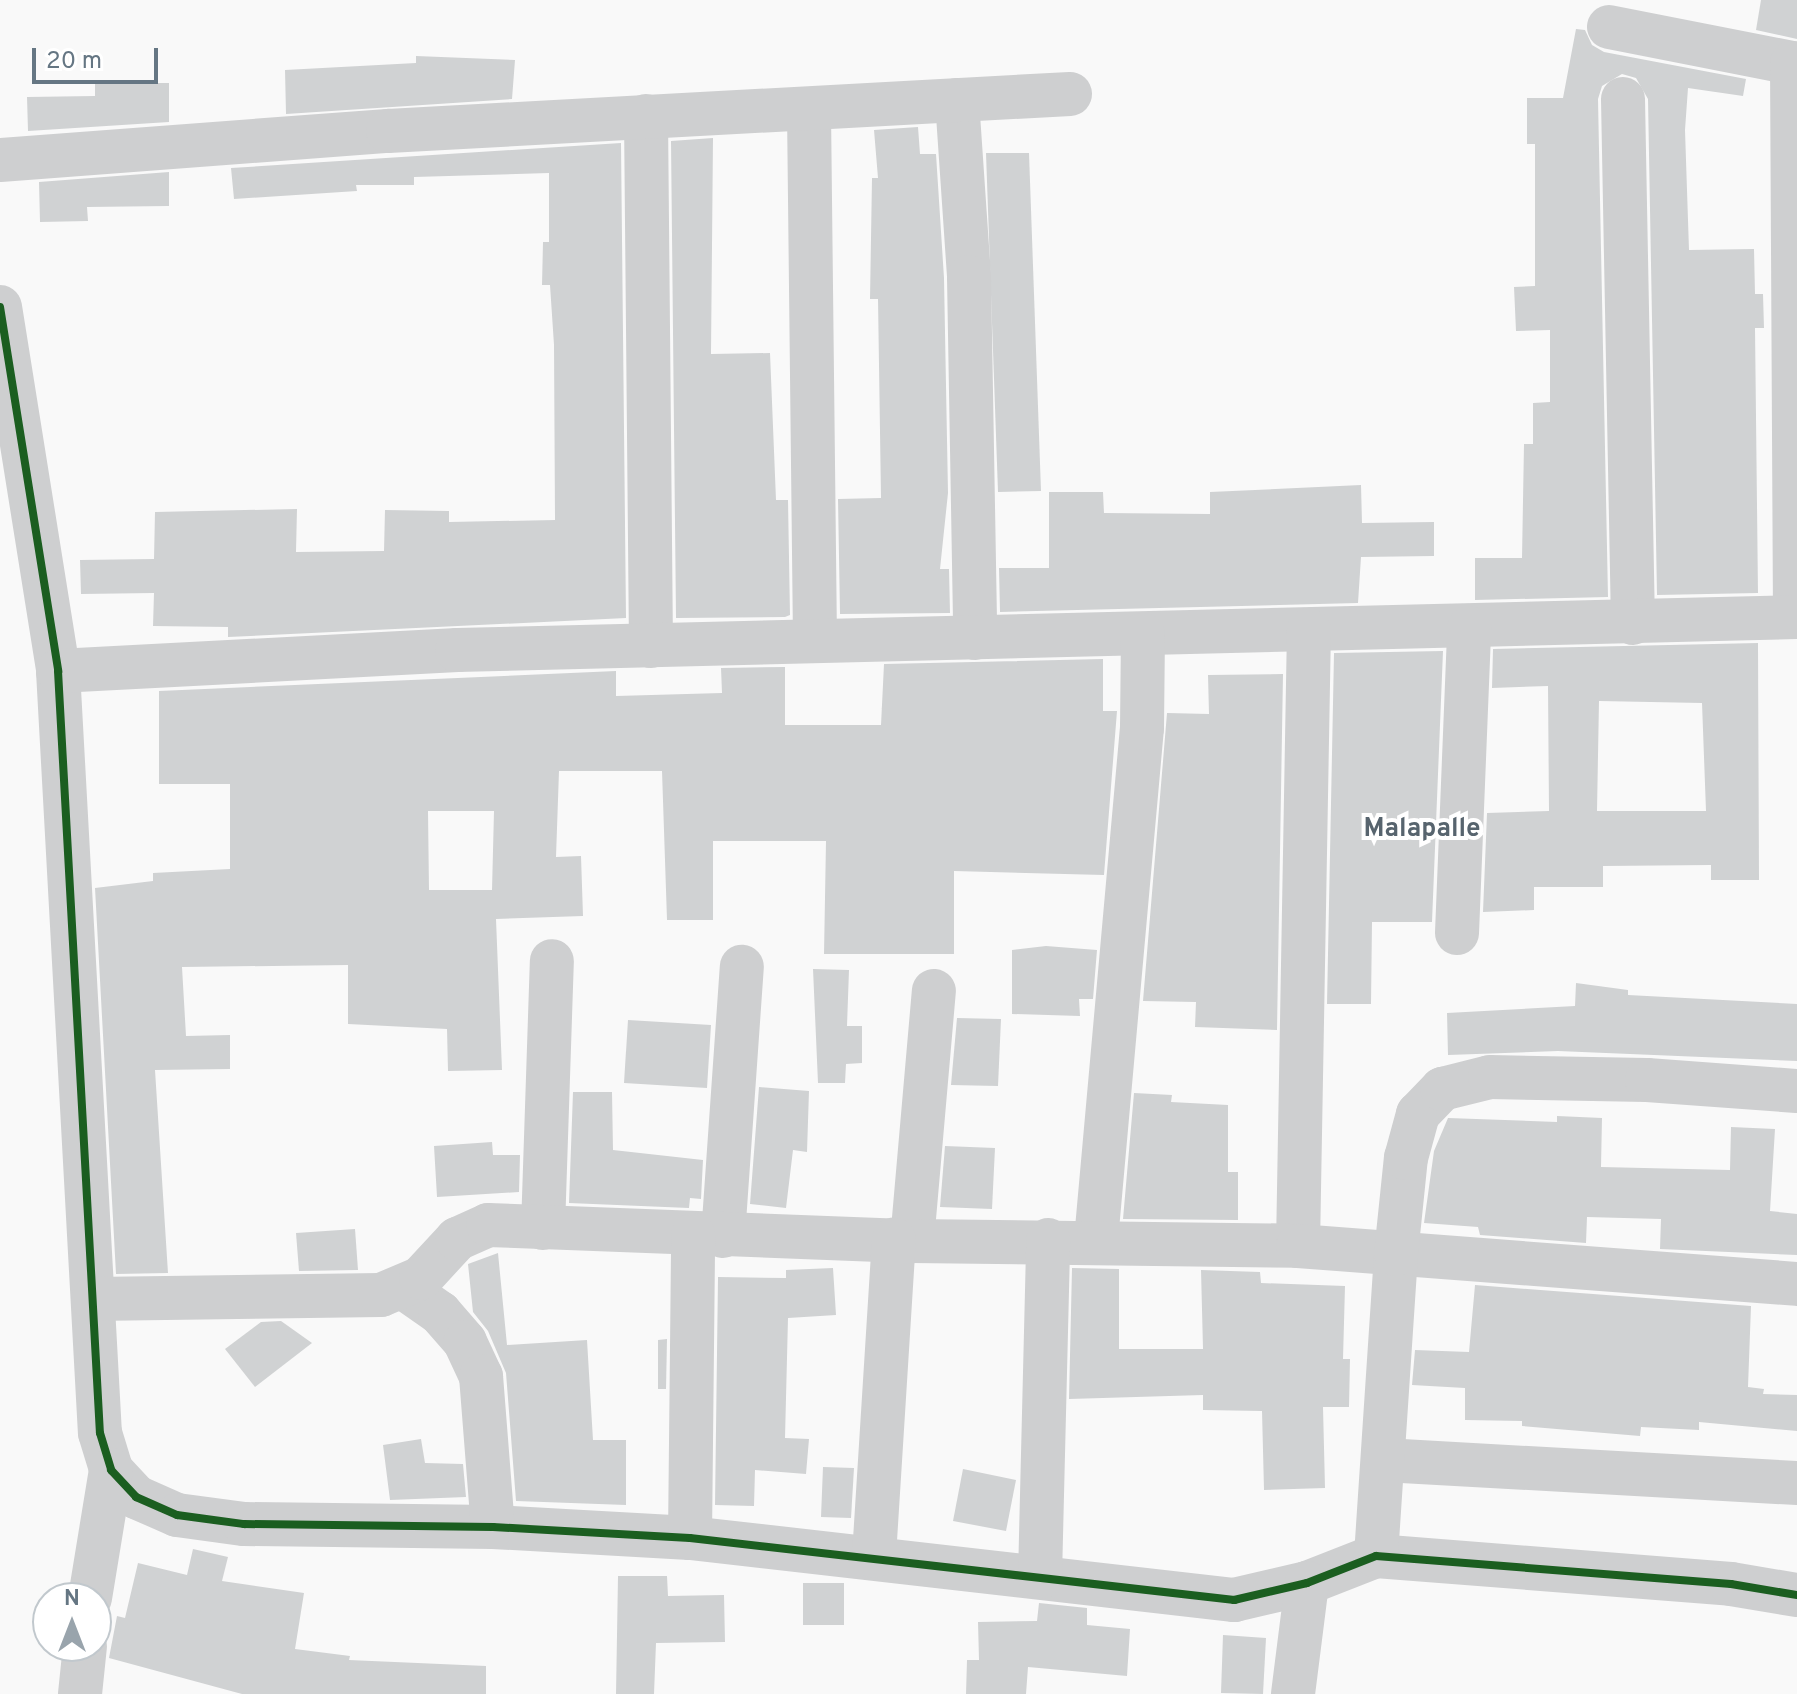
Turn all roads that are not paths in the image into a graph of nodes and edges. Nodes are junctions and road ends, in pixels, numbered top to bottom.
1 (1609, 27) dead end
2 (1794, 63) edge
3 (1070, 94) dead end
4 (1623, 99) dead end
5 (957, 100) junction
6 (809, 111) junction
7 (646, 116) junction
8 (0, 160) edge
9 (0, 307) edge
10 (1796, 617) edge
11 (1633, 623) junction
12 (1469, 628) junction
13 (1309, 630) junction
14 (1143, 635) junction
15 (975, 638) junction
16 (815, 641) junction
17 (651, 646) junction
18 (58, 671) junction
19 (1457, 933) dead end
20 (552, 961) dead end
21 (742, 967) dead end
22 (934, 991) dead end
23 (1797, 1091) edge
24 (543, 1228) junction
25 (708, 1236) junction
26 (1048, 1240) junction
27 (1096, 1240) junction
28 (903, 1241) junction
29 (1298, 1246) junction
30 (1396, 1254) junction
31 (1797, 1284) edge
32 (404, 1288) junction
33 (93, 1299) junction
34 (1384, 1460) junction
35 (111, 1470) junction
36 (1797, 1483) edge
37 (493, 1527) junction
38 (690, 1538) junction
39 (874, 1556) junction
40 (1376, 1556) junction
41 (1040, 1577) junction
42 (93, 1582) edge
43 (1307, 1583) junction
44 (1797, 1595) edge
45 (1293, 1694) edge

1 - 2 street
2 - 10 street
3 - 5 street
4 - 11 street
5 - 6 street
5 - 15 street
6 - 7 street
6 - 16 street
7 - 8 street
7 - 17 street
9 - 18 street
10 - 11 street
11 - 12 street
12 - 13 street
12 - 19 street
13 - 14 street
13 - 29 street
14 - 15 street
14 - 27 street
15 - 16 street
16 - 17 street
17 - 18 street
18 - 33 street
20 - 24 street
21 - 25 street
22 - 28 street
23 - 30 street
24 - 25 street
24 - 32 street
25 - 28 street
25 - 38 street
26 - 27 street
26 - 28 street
26 - 41 street
27 - 29 street
28 - 39 street
29 - 30 street
30 - 31 street
30 - 34 street
32 - 33 street
32 - 37 street
33 - 35 street
34 - 36 street
34 - 40 street
35 - 37 street
35 - 42 street
37 - 38 street
38 - 39 street
39 - 41 street
40 - 43 street
40 - 44 street
41 - 43 street
43 - 45 street

